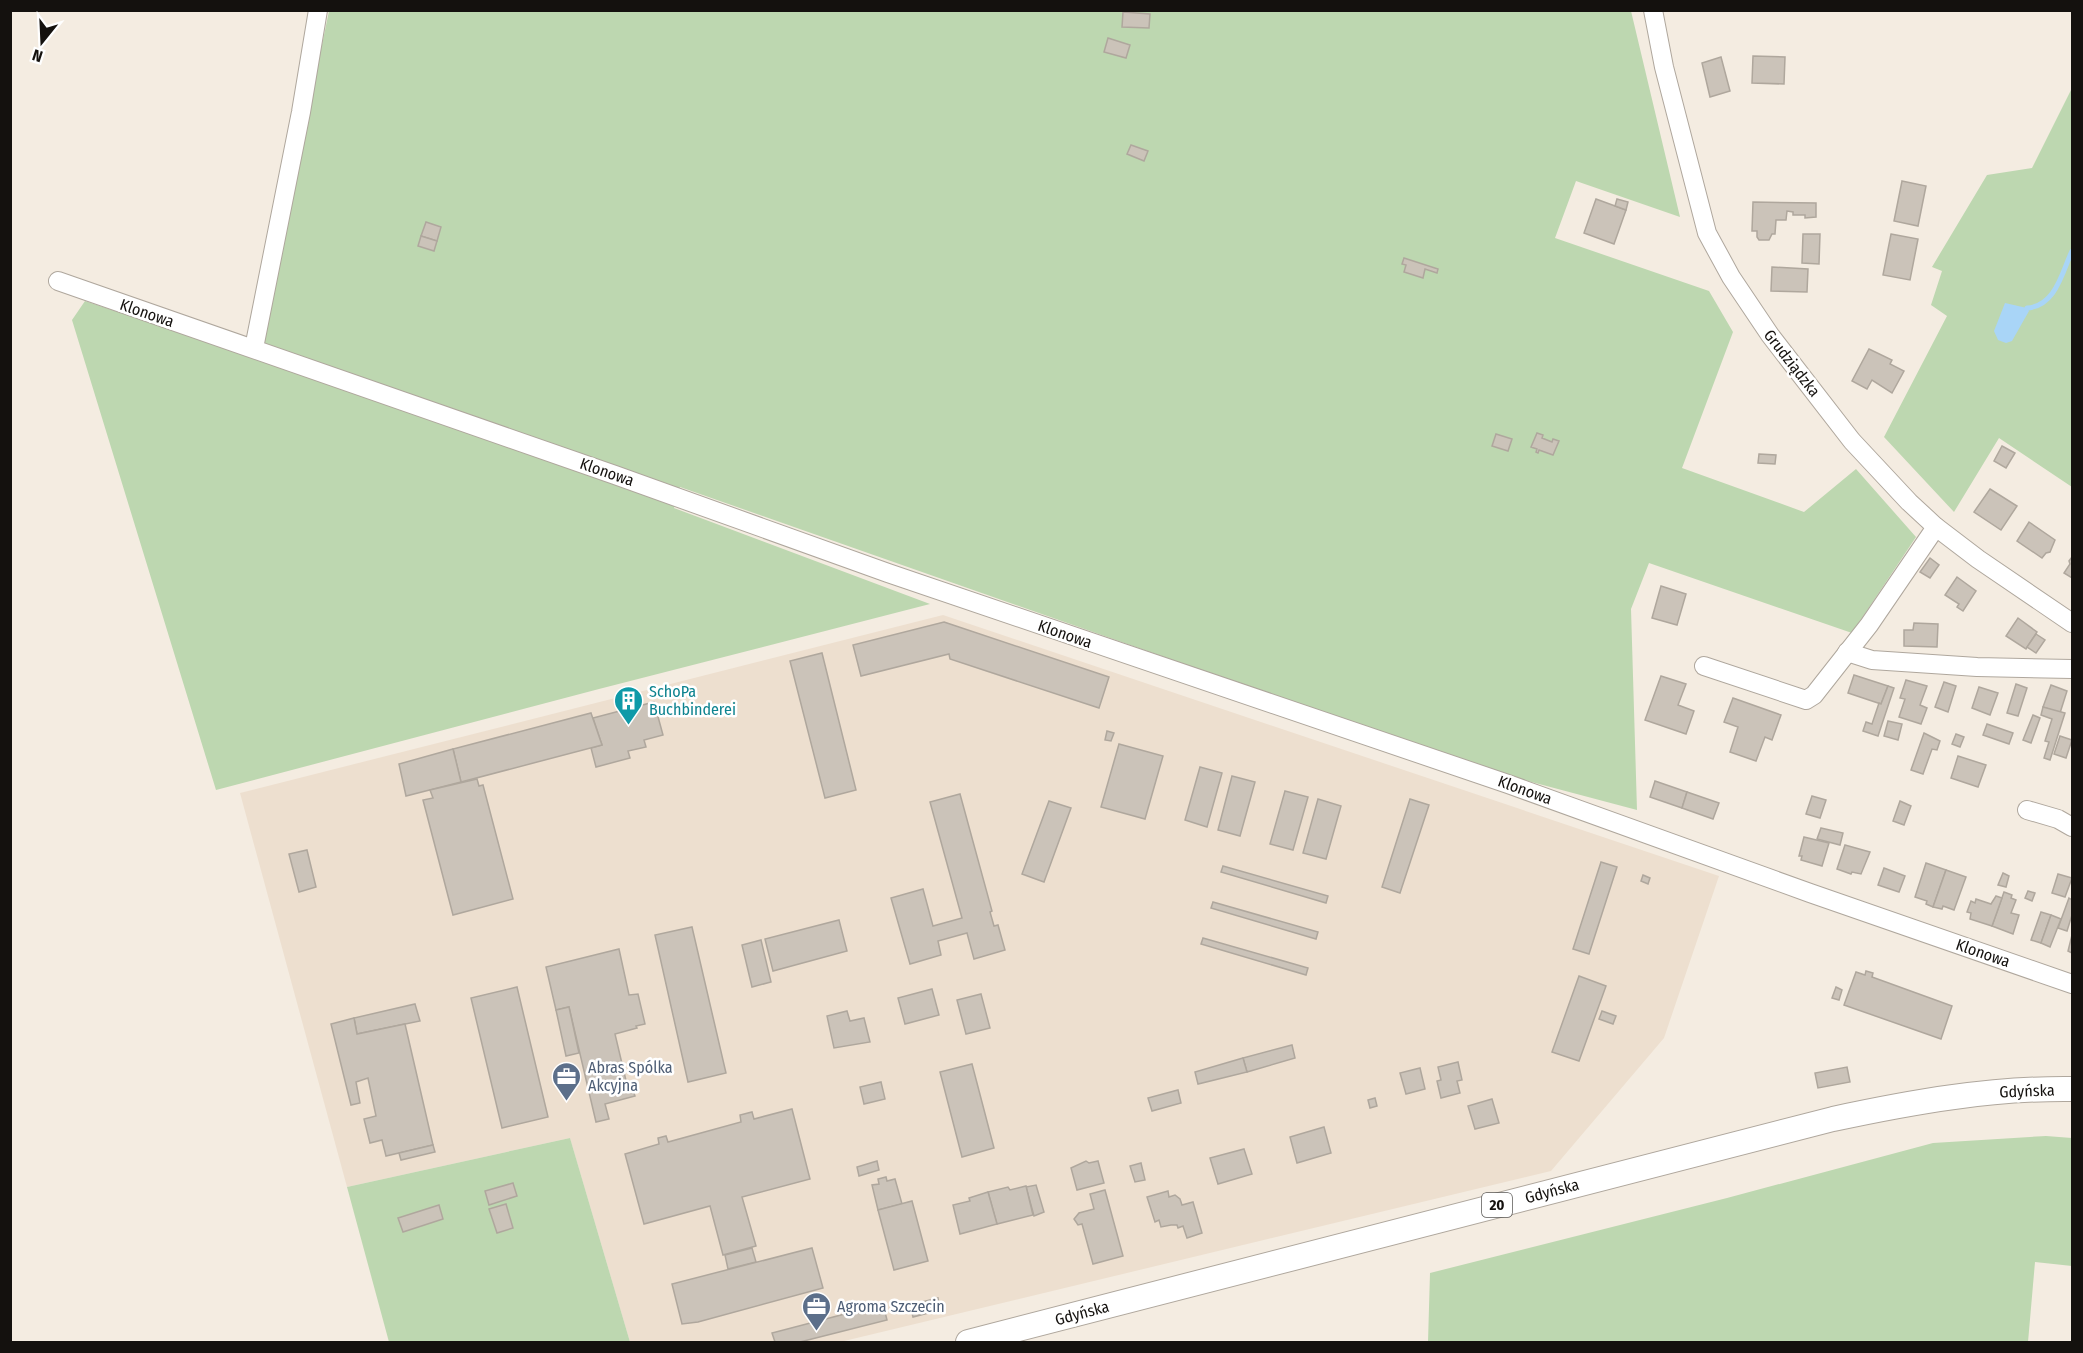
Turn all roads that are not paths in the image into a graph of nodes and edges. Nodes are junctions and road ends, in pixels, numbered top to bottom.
1 (318, 10) edge
2 (1653, 10) edge
3 (58, 281) dead end
4 (254, 348) junction
5 (1936, 527) junction
6 (2073, 623) edge
7 (1847, 652) junction
8 (1704, 666) dead end
9 (2073, 669) edge
10 (2027, 810) dead end
11 (2073, 827) edge
12 (2073, 984) edge
13 (2073, 1089) edge
14 (968, 1342) edge

1 - 4 street
2 - 5 street, Grudziądzka
3 - 4 street, Klonowa
4 - 12 street, Klonowa
5 - 6 street, Grudziądzka
5 - 7 street
7 - 8 street
7 - 9 street
10 - 11 street
13 - 14 main road, Gdyńska / 20

